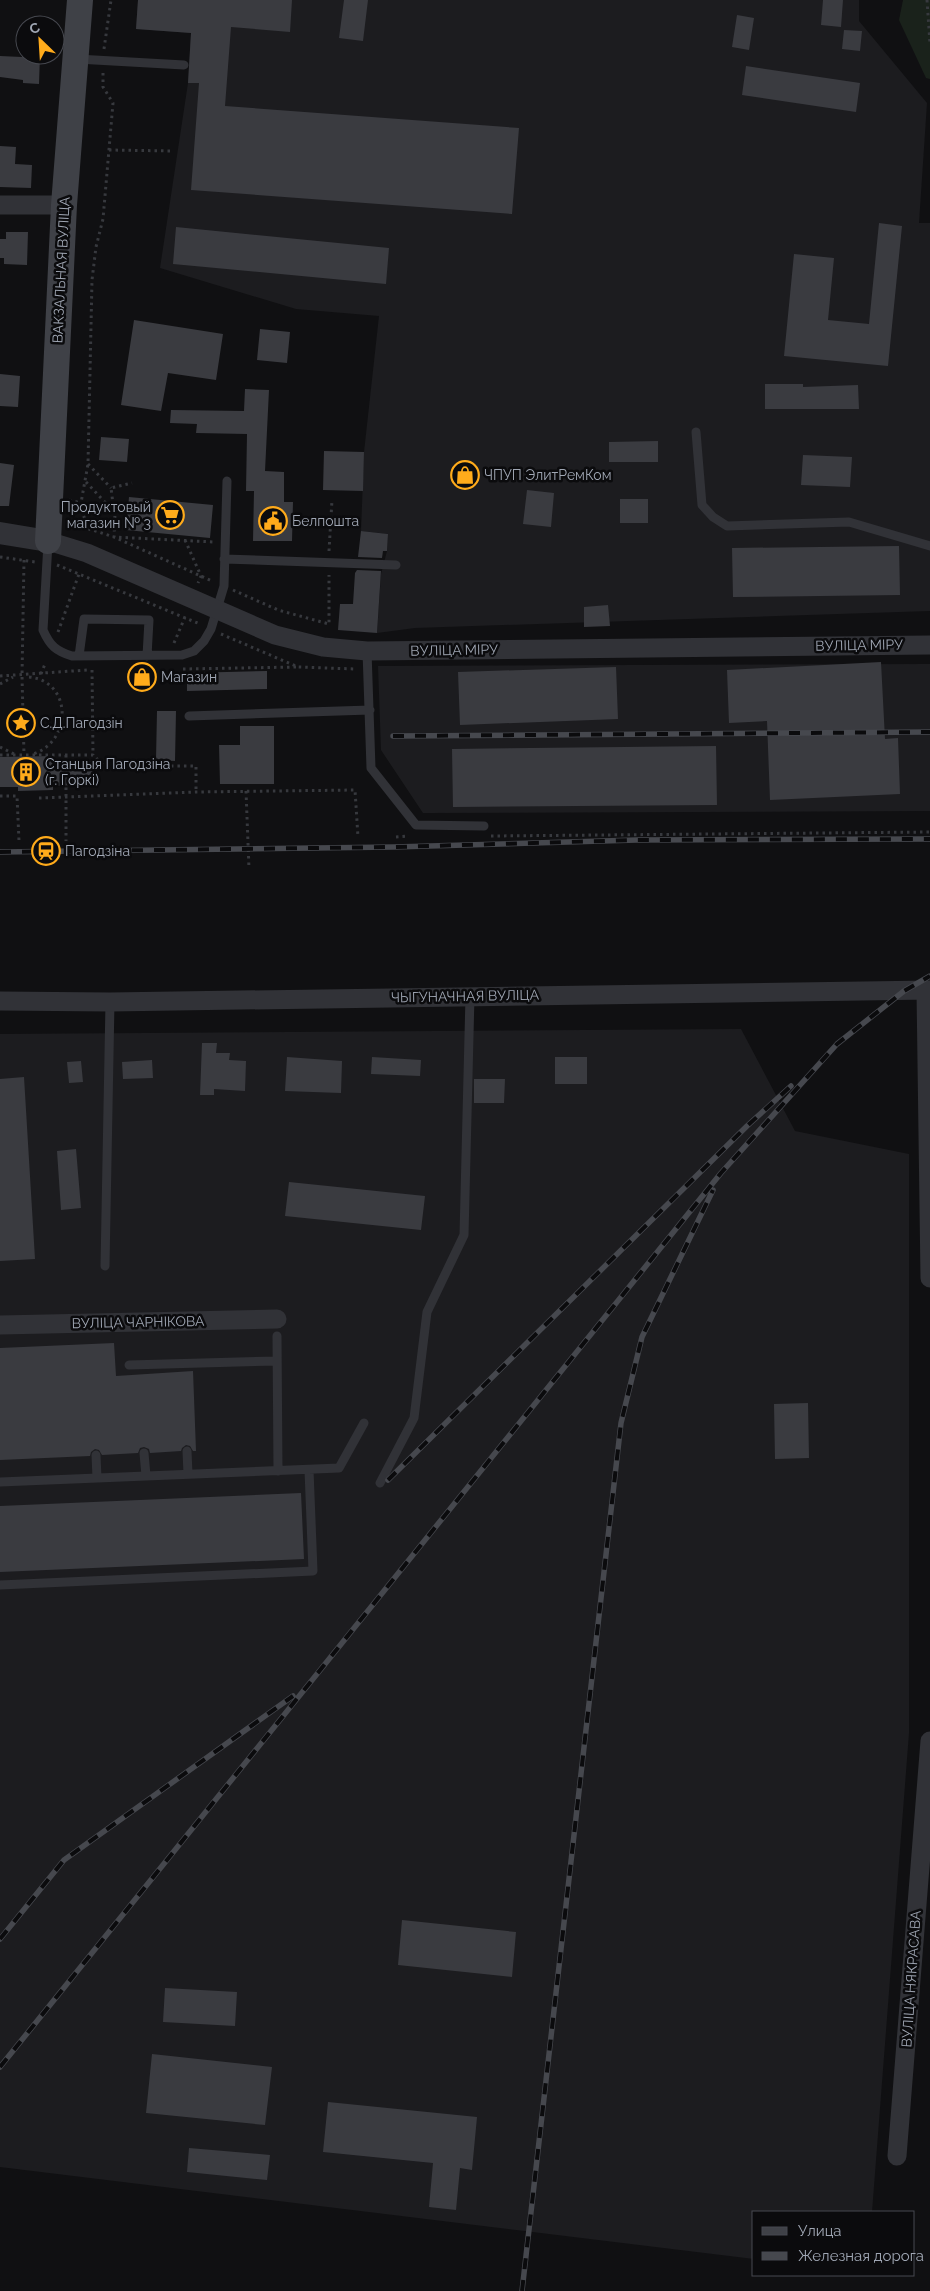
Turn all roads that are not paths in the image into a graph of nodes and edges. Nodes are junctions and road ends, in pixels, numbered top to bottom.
1 (80, 0) edge
2 (75, 59) junction
3 (184, 65) dead end
4 (0, 205) edge
5 (64, 206) junction
6 (696, 432) dead end
7 (227, 481) dead end
8 (0, 533) edge
9 (930, 546) edge
10 (43, 551) junction
11 (224, 559) junction
12 (396, 565) dead end
13 (216, 609) junction
14 (930, 644) edge
15 (367, 651) junction
16 (79, 656) junction
17 (147, 656) junction
18 (370, 710) junction
19 (189, 716) dead end
20 (484, 831) road end
21 (928, 990) edge
22 (470, 996) junction
23 (0, 1001) edge
24 (110, 1002) junction
25 (930, 1248) edge
26 (105, 1266) dead end
27 (930, 1278) edge
28 (0, 1325) edge
29 (277, 1327) joint
30 (277, 1360) junction
31 (129, 1365) dead end
32 (364, 1423) dead end
33 (187, 1451) dead end
34 (144, 1453) dead end
35 (96, 1455) dead end
36 (309, 1470) junction
37 (278, 1471) junction
38 (188, 1474) junction
39 (146, 1476) junction
40 (97, 1478) junction
41 (0, 1482) edge
42 (380, 1483) dead end
43 (0, 1585) edge
44 (930, 1741) edge
45 (897, 2156) dead end

1 - 2 main road, ВАКЗАЛЬНАЯ ВУЛІЦА
2 - 3 lane
2 - 5 main road, ВАКЗАЛЬНАЯ ВУЛІЦА
4 - 5 street
5 - 10 main road, ВАКЗАЛЬНАЯ ВУЛІЦА
6 - 9 lane
7 - 11 lane
8 - 10 street, ВУЛІЦА МІРУ
10 - 13 street, ВУЛІЦА МІРУ
10 - 16 lane
11 - 12 lane
11 - 13 lane
13 - 15 street, ВУЛІЦА МІРУ
13 - 17 lane
14 - 15 street, ВУЛІЦА МІРУ
15 - 18 lane
16 - 17 lane
16 - 17 lane
18 - 19 lane
18 - 20 lane
21 - 22 street, ЧЫГУНАЧНАЯ ВУЛІЦА
21 - 25 street
22 - 24 street, ЧЫГУНАЧНАЯ ВУЛІЦА
22 - 42 lane
23 - 24 street, ЧЫГУНАЧНАЯ ВУЛІЦА
24 - 26 lane
25 - 27 street
28 - 29 street, ВУЛІЦА ЧАРНІКОВА
29 - 30 lane
30 - 31 lane
30 - 37 lane
32 - 36 lane
33 - 38 lane
34 - 39 lane
35 - 40 lane
36 - 37 lane
36 - 43 lane
37 - 38 lane
38 - 39 lane
39 - 40 lane
40 - 41 lane
44 - 45 street, ВУЛІЦА НЯКРАСАВА

